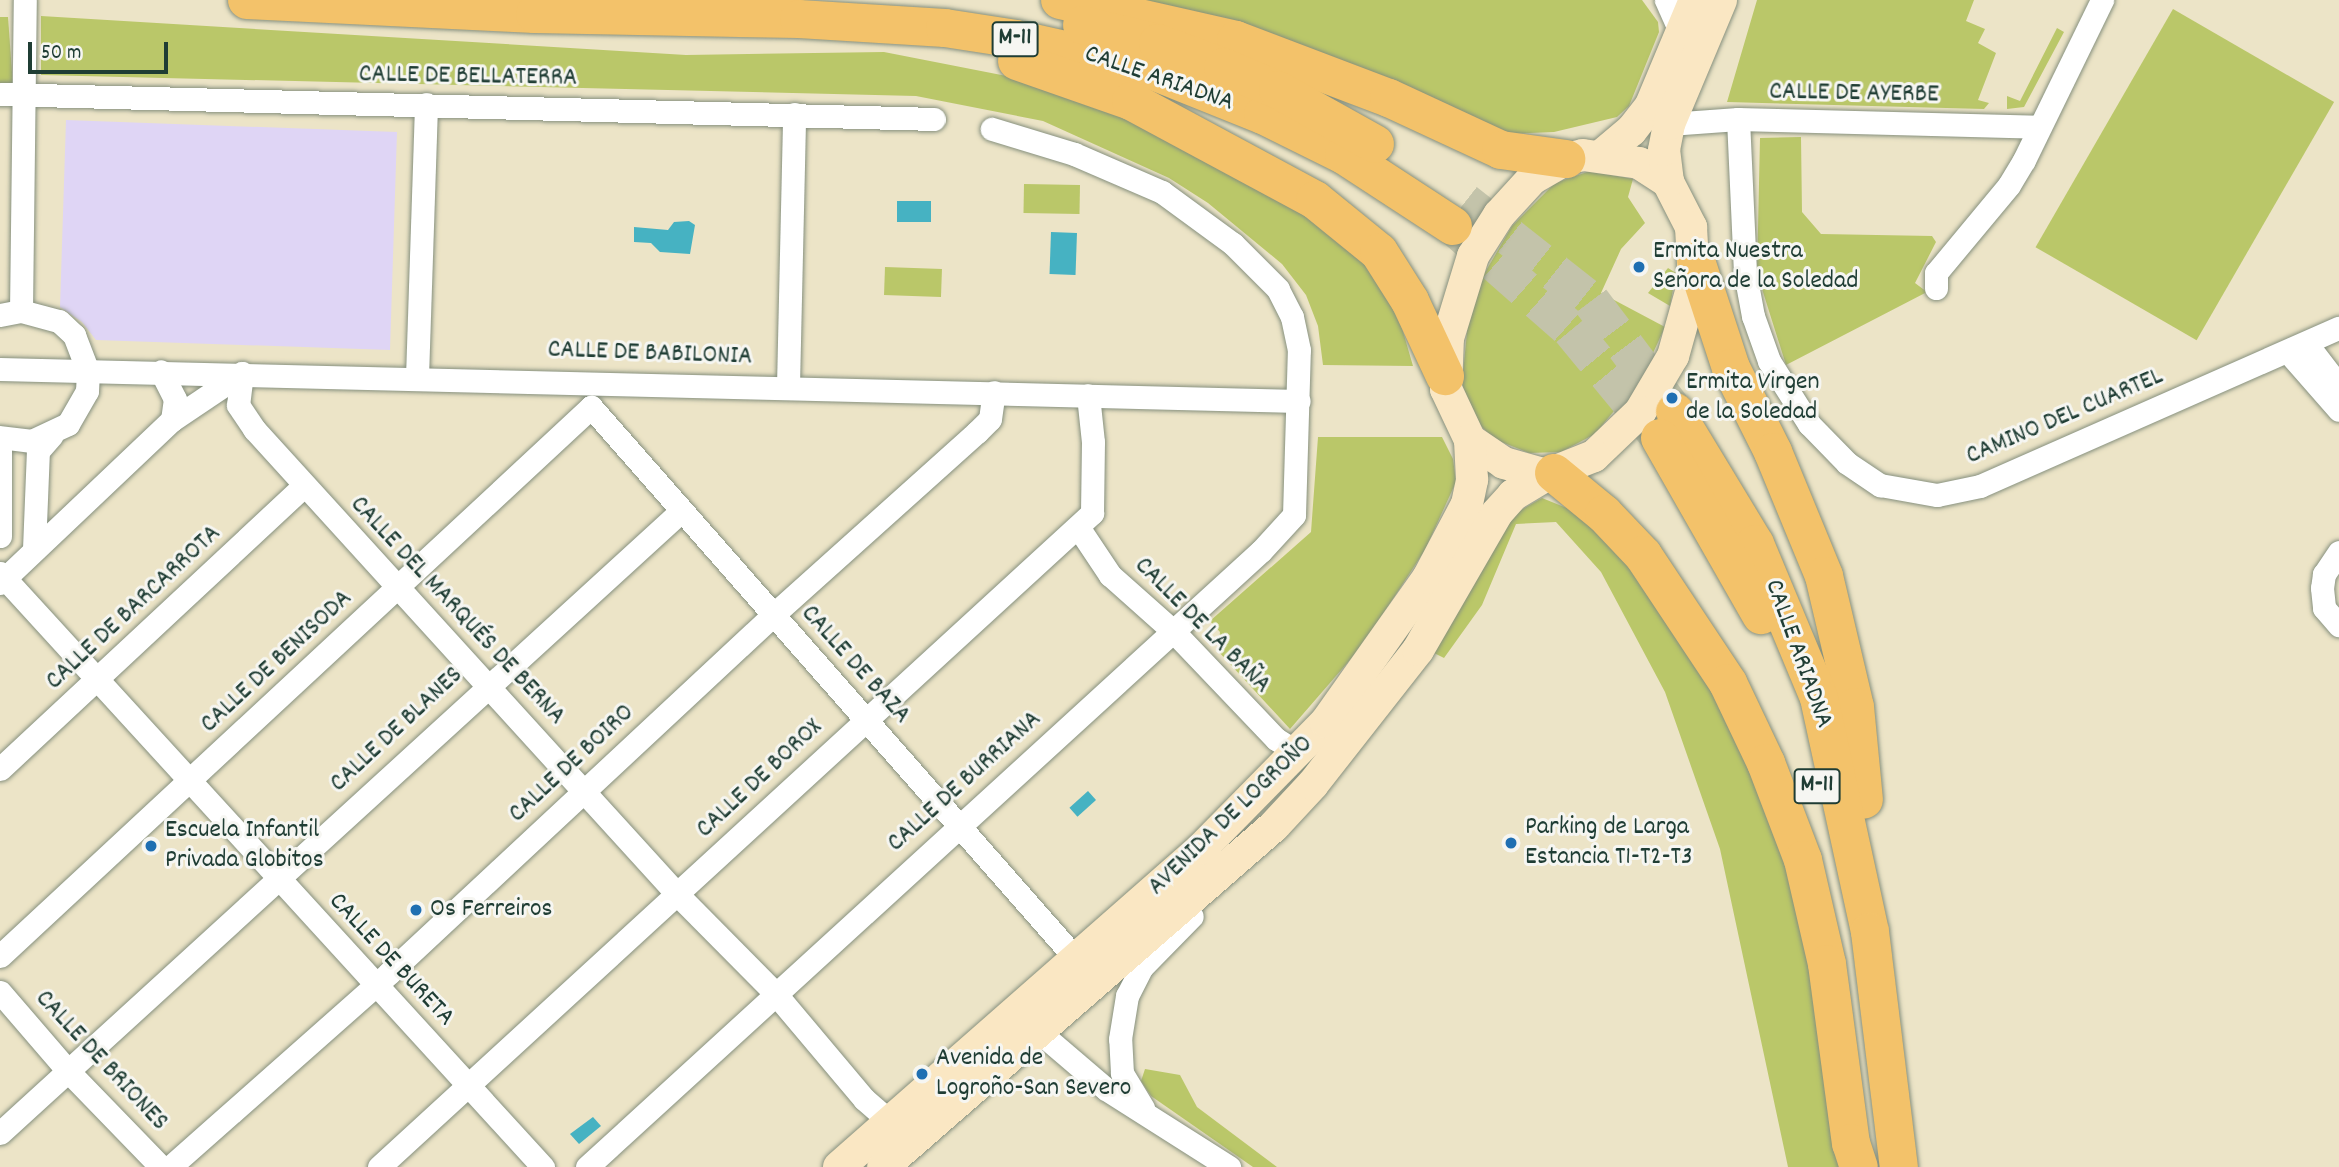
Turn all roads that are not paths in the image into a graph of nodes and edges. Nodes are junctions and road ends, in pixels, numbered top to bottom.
1 (25, 0) edge
2 (247, 0) edge
3 (899, 0) edge
4 (1060, 0) edge
5 (1666, 0) edge
6 (1695, 0) edge
7 (1721, 0) edge
8 (2102, 0) edge
9 (535, 14) junction
10 (1681, 33) junction
11 (0, 94) edge
12 (24, 95) junction
13 (426, 104) junction
14 (794, 114) junction
15 (934, 119) dead end
16 (1738, 119) junction
17 (1669, 124) junction
18 (2038, 127) junction
19 (992, 128) dead end
20 (1584, 157) junction
21 (1668, 182) junction
22 (1696, 261) junction
23 (1937, 288) dead end
24 (10, 313) edge
25 (2339, 328) edge
26 (2297, 348) junction
27 (0, 369) edge
28 (161, 371) junction
29 (88, 372) junction
30 (242, 373) junction
31 (1445, 376) junction
32 (417, 377) junction
33 (590, 380) junction
34 (788, 386) junction
35 (2339, 386) edge
36 (994, 392) junction
37 (1088, 395) junction
38 (1298, 401) junction
39 (590, 407) junction
40 (2339, 410) edge
41 (172, 420) junction
42 (52, 435) junction
43 (0, 437) edge
44 (1470, 440) junction
45 (0, 449) edge
46 (1550, 474) junction
47 (304, 486) junction
48 (679, 513) junction
49 (1078, 527) junction
50 (0, 536) edge
51 (34, 549) junction
52 (2339, 552) edge
53 (2, 578) edge
54 (397, 588) junction
55 (773, 615) junction
56 (2339, 625) edge
57 (1174, 632) junction
58 (98, 681) junction
59 (487, 684) junction
60 (866, 719) junction
61 (1298, 753) junction
62 (0, 769) edge
63 (190, 782) junction
64 (584, 791) junction
65 (959, 825) junction
66 (1222, 874) junction
67 (279, 880) junction
68 (677, 894) junction
69 (1870, 932) junction
70 (0, 956) edge
71 (1077, 960) junction
72 (376, 984) junction
73 (0, 992) edge
74 (774, 992) junction
75 (1038, 1031) junction
76 (1120, 1058) junction
77 (1070, 1060) junction
78 (68, 1072) junction
79 (469, 1087) junction
80 (1143, 1108) junction
81 (890, 1122) junction
82 (0, 1133) edge
83 (161, 1167) edge
84 (170, 1167) edge
85 (379, 1167) edge
86 (543, 1167) edge
87 (587, 1167) edge
88 (839, 1167) edge
89 (863, 1167) edge
90 (883, 1167) edge
91 (1229, 1167) edge
92 (1859, 1167) edge
93 (1869, 1167) edge
94 (1899, 1167) edge

1 - 12 street
2 - 9 highway, CALLE ARIADNA / M-11
3 - 9 highway, CALLE ARIADNA / M-11
4 - 20 highway
5 - 10 street
6 - 10 main road
7 - 17 main road
8 - 18 street
9 - 31 highway
10 - 20 main road
11 - 12 street, CALLE DE BELLATERRA
12 - 13 street, CALLE DE BELLATERRA
12 - 24 street
13 - 14 street, CALLE DE BELLATERRA
13 - 32 street
14 - 15 street, CALLE DE BELLATERRA
14 - 34 street
16 - 17 street, CALLE DE AYERBE
16 - 18 street, CALLE DE AYERBE
16 - 26 street, CAMINO DEL CUARTEL
17 - 21 main road
18 - 23 street
19 - 38 street
20 - 21 main road
20 - 31 main road
21 - 22 main road
22 - 46 main road, AVENIDA DE LOGROÑO
22 - 69 highway
24 - 29 street
25 - 26 street, CAMINO DEL CUARTEL
26 - 35 street
26 - 40 street
27 - 29 street, CALLE DE BABILONIA
28 - 29 street, CALLE DE BABILONIA
28 - 30 street, CALLE DE BABILONIA
28 - 41 street
29 - 42 street
30 - 32 street, CALLE DE BABILONIA
30 - 41 street
30 - 47 street, CALLE DEL MARQUÉS DE BERNA
31 - 44 main road
32 - 33 street, CALLE DE BABILONIA
33 - 34 street, CALLE DE BABILONIA
33 - 39 street
34 - 36 street, CALLE DE BABILONIA
36 - 37 street, CALLE DE BABILONIA
36 - 55 street, CALLE DE BOIRO
37 - 38 street, CALLE DE BABILONIA
37 - 49 street, CALLE DE BOROX
38 - 57 street, CALLE DE BURRIANA
39 - 48 street, CALLE DE BAZA
39 - 54 street, CALLE DE BENISODA
41 - 51 street
42 - 43 street
42 - 51 street
44 - 46 main road
44 - 61 main road, AVENIDA DE LOGROÑO
45 - 50 street
46 - 66 main road, AVENIDA DE LOGROÑO
46 - 92 highway
47 - 54 street, CALLE DEL MARQUÉS DE BERNA
47 - 58 street, CALLE DE BARCARROTA
48 - 55 street, CALLE DE BAZA
48 - 59 street, CALLE DE BLANES
49 - 57 street, CALLE DE LA BAÑA
49 - 60 street, CALLE DE BOROX
51 - 53 street
52 - 56 street
53 - 58 street, CALLE DE BURETA
54 - 59 street, CALLE DEL MARQUÉS DE BERNA
54 - 63 street, CALLE DE BENISODA
55 - 60 street, CALLE DE BAZA
55 - 64 street, CALLE DE BOIRO
57 - 61 street, CALLE DE LA BAÑA
57 - 65 street, CALLE DE BURRIANA
58 - 62 street, CALLE DE BARCARROTA
58 - 63 street, CALLE DE BURETA
59 - 64 street, CALLE DEL MARQUÉS DE BERNA
59 - 67 street, CALLE DE BLANES
60 - 65 street, CALLE DE BAZA
60 - 68 street, CALLE DE BOROX
61 - 71 main road, AVENIDA DE LOGROÑO
63 - 67 street, CALLE DE BURETA
63 - 70 street, CALLE DE BENISODA
64 - 68 street, CALLE DEL MARQUÉS DE BERNA
64 - 72 street, CALLE DE BOIRO
65 - 71 street, CALLE DE BAZA
65 - 74 street, CALLE DE BURRIANA
66 - 75 main road, AVENIDA DE LOGROÑO
66 - 76 street, AVENIDA DE LOGROÑO
67 - 72 street, CALLE DE BURETA
67 - 78 street, CALLE DE BLANES
68 - 74 street, CALLE DEL MARQUÉS DE BERNA
68 - 79 street, CALLE DE BOROX
69 - 93 highway, CALLE ARIADNA / M-11
69 - 94 highway, CALLE ARIADNA / M-11
71 - 75 main road
71 - 81 main road, AVENIDA DE LOGROÑO
72 - 79 street, CALLE DE BURETA
72 - 84 street, CALLE DE BOIRO
73 - 78 street, CALLE DE BRIONES
74 - 81 street, CALLE DEL MARQUÉS DE BERNA
74 - 87 street, CALLE DE BURRIANA
75 - 77 street
75 - 90 main road, AVENIDA DE LOGROÑO
76 - 77 street
76 - 80 street, AVENIDA DE LOGROÑO
77 - 80 street
78 - 82 street, CALLE DE BLANES
78 - 83 street, CALLE DE BRIONES
79 - 85 street, CALLE DE BOROX
79 - 86 street, CALLE DE BURETA
80 - 91 street
81 - 88 main road, AVENIDA DE LOGROÑO
81 - 89 street, AVENIDA DE LOGROÑO

